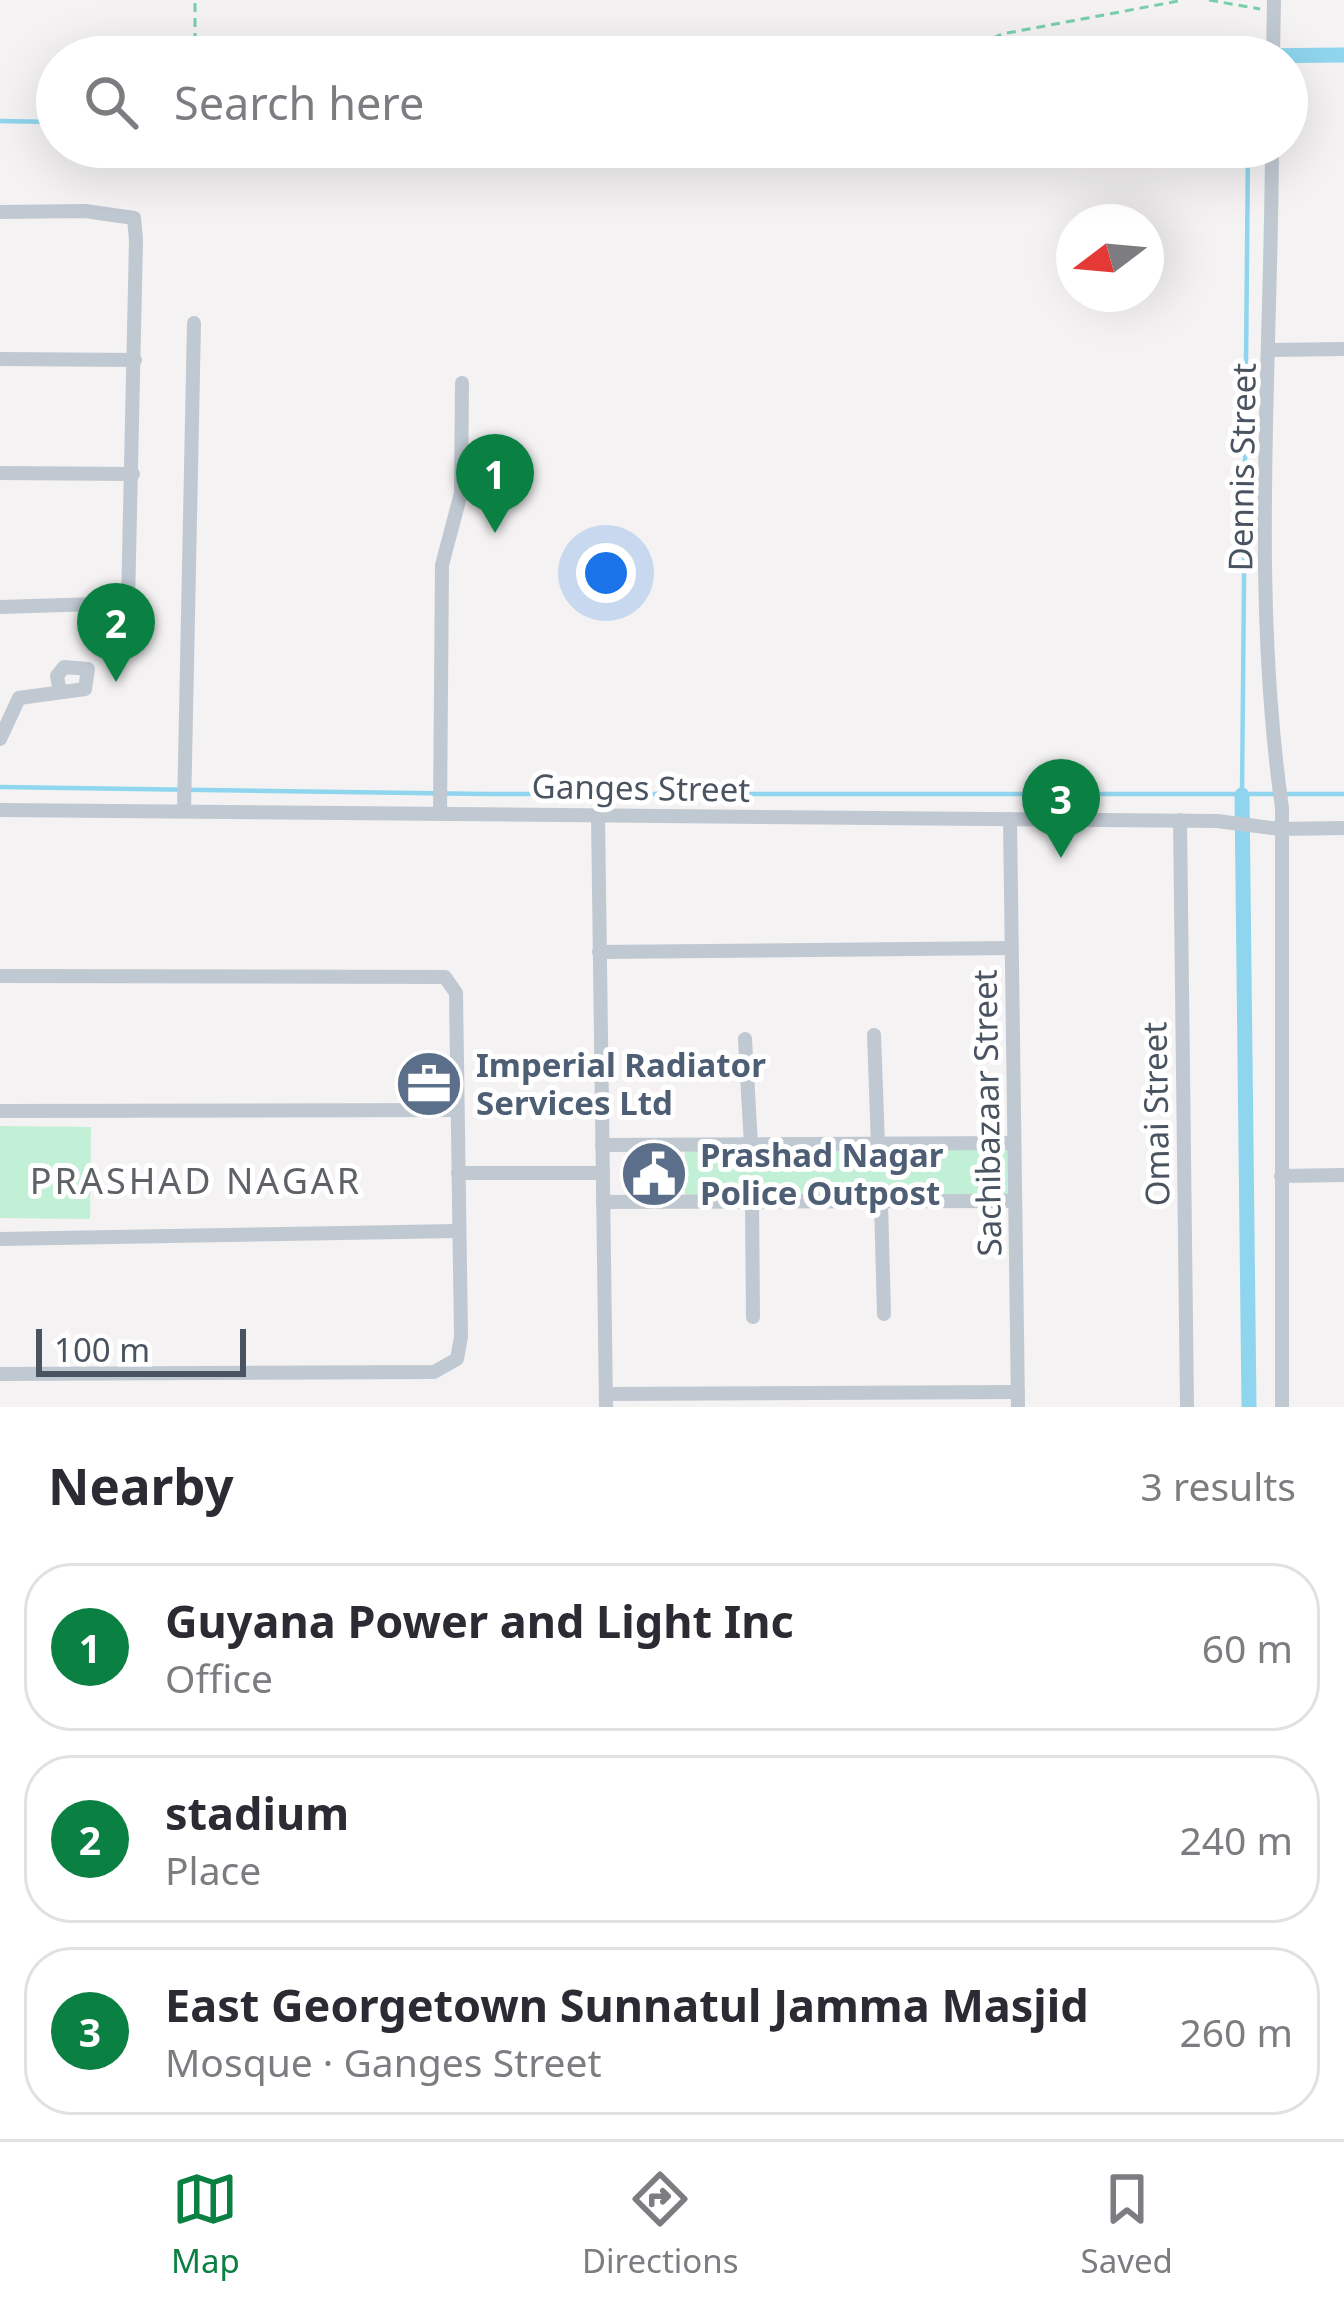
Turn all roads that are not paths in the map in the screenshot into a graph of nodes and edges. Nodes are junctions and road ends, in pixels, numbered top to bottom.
1 (1274, 6) edge
2 (1273, 36) edge
3 (1272, 168) edge
4 (0, 212) edge
5 (194, 323) dead end
6 (1344, 349) edge
7 (1271, 350) junction
8 (0, 359) edge
9 (135, 360) junction
10 (462, 383) dead end
11 (0, 472) edge
12 (133, 474) junction
13 (0, 608) edge
14 (60, 692) dead end
15 (0, 739) edge
16 (184, 796) junction
17 (440, 806) junction
18 (0, 810) edge
19 (598, 815) junction
20 (1010, 819) junction
21 (1180, 820) junction
22 (1344, 828) edge
23 (1280, 829) junction
24 (1012, 948) junction
25 (599, 952) junction
26 (0, 976) edge
27 (874, 1035) dead end
28 (745, 1039) dead end
29 (457, 1110) junction
30 (0, 1111) edge
31 (1014, 1143) junction
32 (602, 1144) junction
33 (751, 1144) junction
34 (878, 1145) junction
35 (458, 1173) junction
36 (603, 1173) junction
37 (1344, 1175) edge
38 (1281, 1176) junction
39 (1015, 1201) junction
40 (603, 1202) junction
41 (752, 1202) junction
42 (881, 1203) junction
43 (458, 1231) junction
44 (0, 1239) edge
45 (884, 1314) dead end
46 (753, 1317) dead end
47 (0, 1374) edge
48 (1018, 1399) edge
49 (606, 1401) edge
50 (1187, 1407) edge
51 (1282, 1407) edge

1 - 2 street
3 - 7 street, Dennis Street
4 - 9 street
5 - 16 street
6 - 7 street
7 - 23 street, Dennis Street
8 - 9 street
9 - 12 street
10 - 17 street
11 - 12 street
12 - 13 street
14 - 15 street
16 - 17 street, Ganges Street
16 - 18 street, Ganges Street
17 - 19 street, Ganges Street
19 - 20 street, Ganges Street
19 - 25 street
20 - 21 street, Ganges Street
20 - 24 street, Sachibazaar Street
21 - 23 street, Ganges Street
21 - 50 street, Omai Street
22 - 23 street, Ganges Street
23 - 38 street
24 - 25 street
24 - 31 street, Sachibazaar Street
25 - 32 street
26 - 29 street
27 - 34 street
28 - 33 street
29 - 30 street
29 - 35 street
31 - 34 street
31 - 39 street, Sachibazaar Street
32 - 33 street
32 - 36 street
33 - 34 street
35 - 36 street
35 - 43 street
36 - 40 street
37 - 38 street
38 - 51 street
39 - 42 street
39 - 48 street, Sachibazaar Street
40 - 41 street
40 - 49 street
41 - 42 street
41 - 46 street
42 - 45 street
43 - 44 street
43 - 47 street
48 - 49 street

